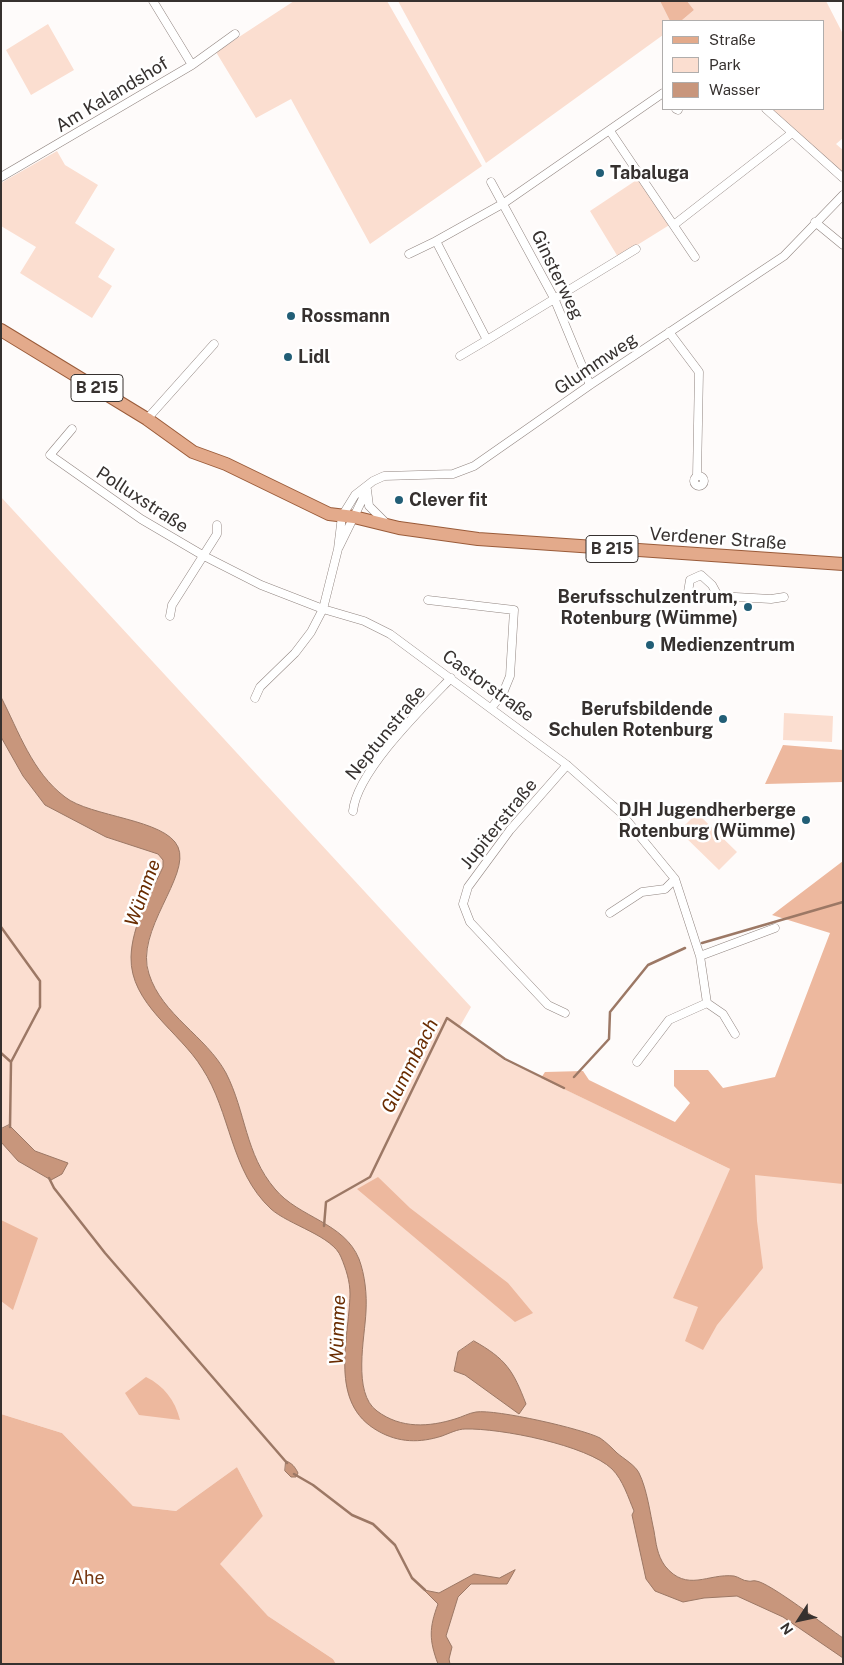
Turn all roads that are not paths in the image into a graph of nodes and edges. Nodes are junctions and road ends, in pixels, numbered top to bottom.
1 (153, 1) edge
2 (235, 34) dead end
3 (192, 64) junction
4 (662, 94) edge
5 (767, 110) edge
6 (610, 131) junction
7 (792, 133) junction
8 (1, 177) edge
9 (843, 178) edge
10 (491, 182) dead end
11 (843, 195) edge
12 (504, 202) junction
13 (815, 222) junction
14 (675, 224) junction
15 (436, 241) junction
16 (843, 246) edge
17 (636, 249) dead end
18 (409, 254) dead end
19 (695, 257) dead end
20 (554, 298) junction
21 (1, 330) edge
22 (669, 332) junction
23 (487, 340) junction
24 (214, 344) dead end
25 (460, 356) dead end
26 (590, 385) junction
27 (147, 419) junction
28 (72, 429) dead end
29 (697, 476) dead end
30 (374, 480) junction
31 (367, 490) junction
32 (346, 515) junction
33 (217, 525) dead end
34 (390, 526) junction
35 (338, 549) junction
36 (204, 556) junction
37 (843, 564) edge
38 (718, 596) dead end
39 (784, 597) dead end
40 (428, 600) dead end
41 (323, 609) junction
42 (170, 616) dead end
43 (451, 678) junction
44 (255, 698) dead end
45 (492, 707) junction
46 (567, 765) junction
47 (353, 811) dead end
48 (675, 879) junction
49 (610, 912) dead end
50 (775, 928) dead end
51 (700, 956) junction
52 (706, 1003) junction
53 (565, 1013) dead end
54 (735, 1034) dead end
55 (637, 1062) dead end

1 - 3 street
2 - 3 street, Am Kalandshof
3 - 8 street, Am Kalandshof
4 - 6 street
5 - 7 street
6 - 12 street
6 - 14 street
7 - 9 street
7 - 14 street
10 - 12 street, Ginsterweg
11 - 13 street, Glummweg
12 - 15 street
12 - 20 street, Ginsterweg
13 - 16 street
13 - 22 street, Glummweg
14 - 19 street
15 - 18 street
15 - 23 street
17 - 20 street
20 - 23 street
20 - 26 street, Ginsterweg
21 - 27 main road, Verdener Straße / B 215
22 - 26 street, Glummweg
22 - 29 street
23 - 25 street
24 - 27 street
26 - 30 street, Glummweg
27 - 32 main road, Verdener Straße / B 215
28 - 36 street, Polluxstraße
30 - 31 street
30 - 32 street, Glummweg
31 - 32 street
31 - 34 street
32 - 34 main road, Verdener Straße / B 215
32 - 35 street
32 - 35 street
33 - 36 street
34 - 37 main road, Verdener Straße / B 215
35 - 41 street
36 - 41 street, Polluxstraße
36 - 42 street
38 - 39 street
40 - 45 street
41 - 43 street, Castorstraße
41 - 44 street
43 - 45 street, Castorstraße
43 - 47 street, Neptunstraße
45 - 46 street, Castorstraße
46 - 48 street, Castorstraße
46 - 53 street, Jupiterstraße
48 - 49 street
48 - 51 street
50 - 51 street
51 - 52 street
52 - 54 street
52 - 55 street

